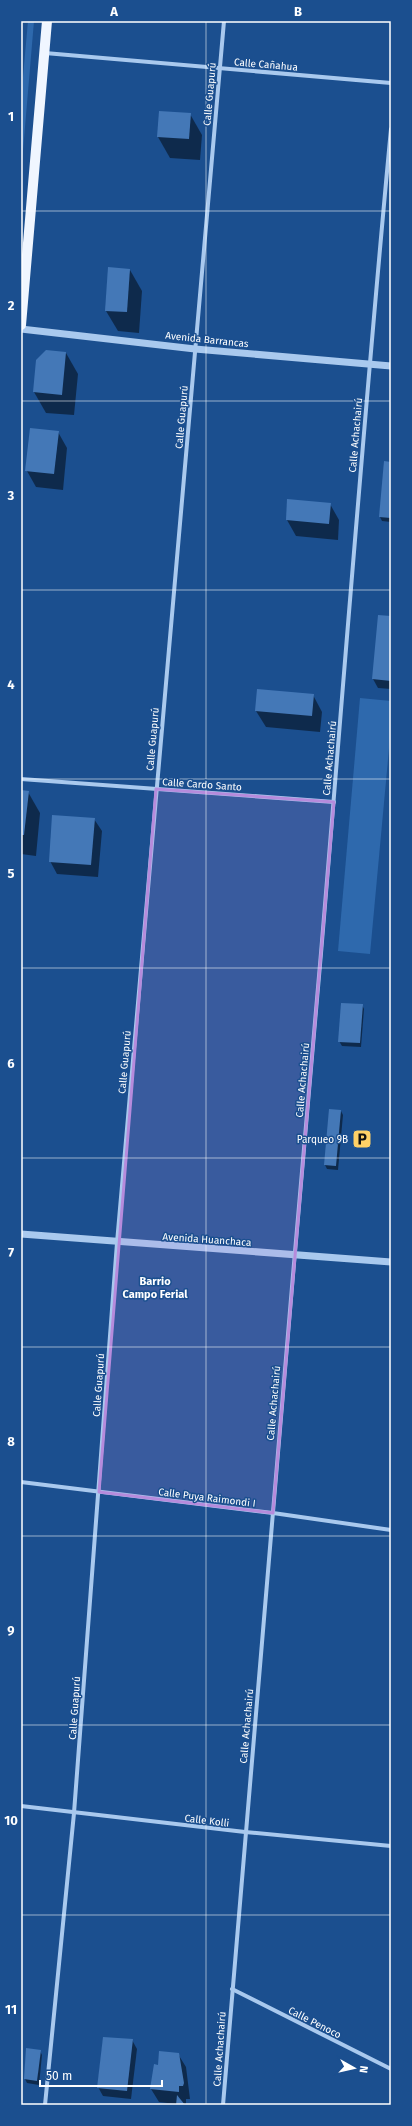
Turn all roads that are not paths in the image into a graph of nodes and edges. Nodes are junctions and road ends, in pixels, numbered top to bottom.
1 (47, 21) edge
2 (224, 21) edge
3 (44, 53) junction
4 (220, 68) junction
5 (391, 83) edge
6 (391, 129) edge
7 (21, 325) edge
8 (21, 329) edge
9 (195, 349) junction
10 (369, 364) junction
11 (391, 366) edge
12 (21, 779) edge
13 (156, 789) junction
14 (334, 802) junction
15 (21, 1234) edge
16 (117, 1243) junction
17 (295, 1254) junction
18 (391, 1262) edge
19 (21, 1482) edge
20 (98, 1492) junction
21 (272, 1513) junction
22 (391, 1530) edge
23 (21, 1806) edge
24 (74, 1812) junction
25 (245, 1832) junction
26 (391, 1846) edge
27 (232, 1989) junction
28 (391, 2069) edge
29 (46, 2105) edge
30 (223, 2105) edge

1 - 3 main road
2 - 4 street, Calle Guapurú
3 - 4 street, Calle Cañahua
3 - 7 main road
4 - 5 street, Calle Cañahua
4 - 9 street, Calle Guapurú
6 - 10 street, Calle Achachairú
8 - 9 street, Avenida Barrancas
9 - 10 street, Avenida Barrancas
9 - 13 street, Calle Guapurú
10 - 11 street, Avenida Barrancas
10 - 14 street, Calle Achachairú
12 - 13 street, Calle Cardo Santo
13 - 14 street, Calle Cardo Santo
13 - 16 street, Calle Guapurú
14 - 17 street, Calle Achachairú
15 - 16 street, Avenida Huanchaca
16 - 17 street, Avenida Huanchaca
16 - 20 street, Calle Guapurú
17 - 18 street, Avenida Huanchaca
17 - 21 street, Calle Achachairú
19 - 20 street, Calle Puya Raimondi I
20 - 21 street, Calle Puya Raimondi I
20 - 24 street, Calle Guapurú
21 - 22 street, Calle Puya Raimondi I
21 - 25 street, Calle Achachairú
23 - 24 street, Calle Kolli
24 - 25 street, Calle Kolli
24 - 29 street, Calle Guapurú
25 - 26 street, Calle Kolli
25 - 27 street, Calle Achachairú
27 - 28 street, Calle Penoco
27 - 30 street, Calle Achachairú

